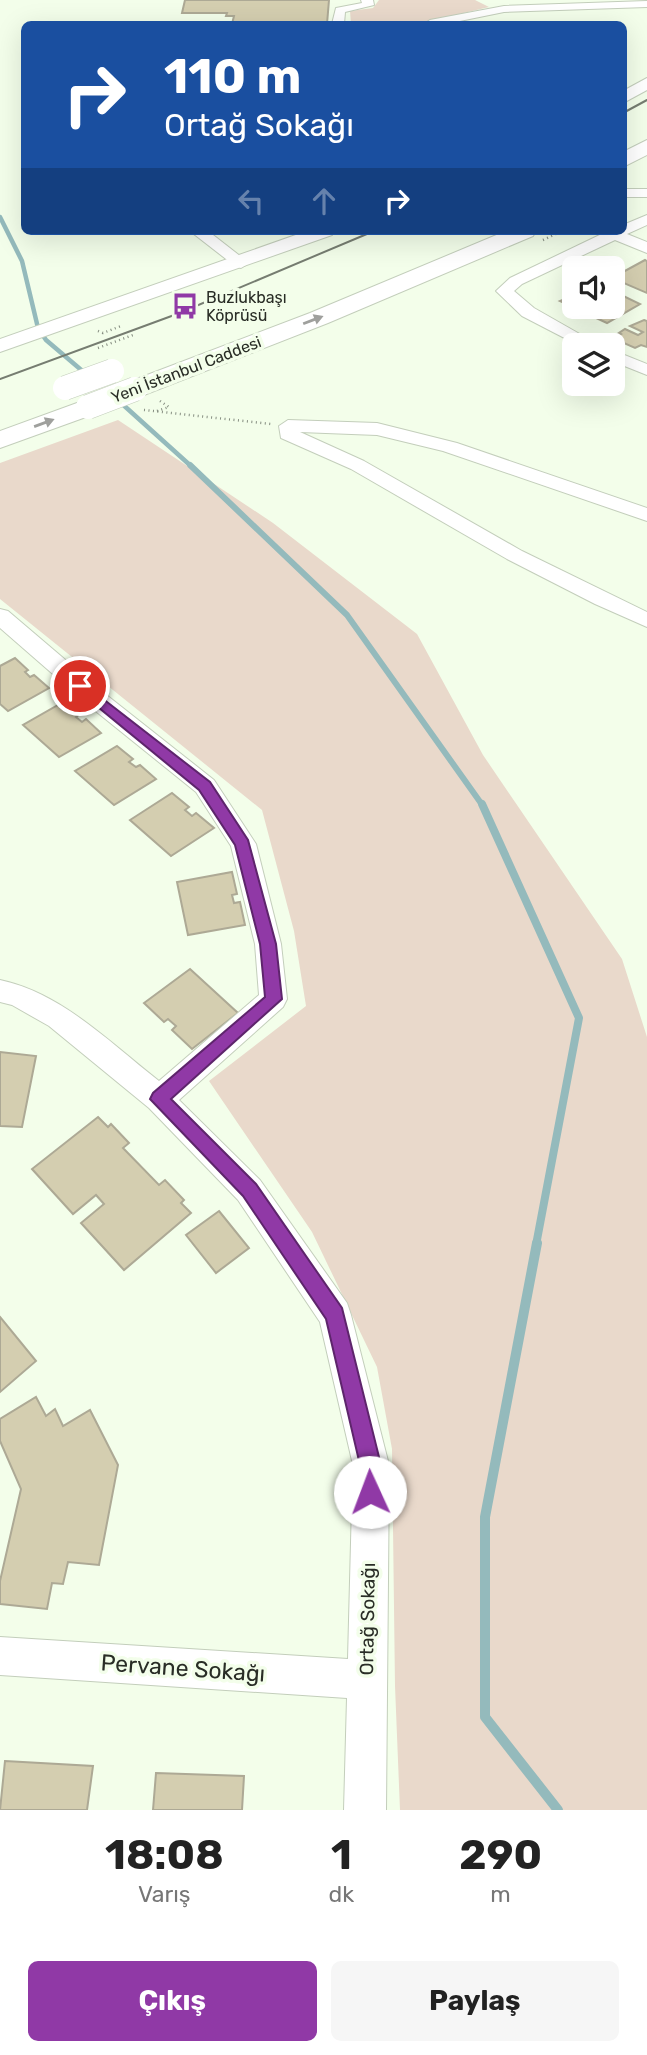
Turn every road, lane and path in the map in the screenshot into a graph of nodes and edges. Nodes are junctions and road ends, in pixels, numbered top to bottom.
1 (367, 0) edge
2 (647, 4) edge
3 (611, 13) dead end
4 (338, 21) edge
5 (464, 21) edge
6 (512, 21) edge
7 (647, 83) edge
8 (627, 96) edge
9 (647, 146) edge
10 (627, 158) edge
11 (647, 173) edge
12 (627, 183) edge
13 (627, 193) edge
14 (647, 193) edge
15 (647, 220) edge
16 (627, 229) edge
17 (204, 235) edge
18 (314, 235) edge
19 (461, 235) edge
20 (516, 235) edge
21 (613, 235) edge
22 (624, 235) edge
23 (647, 248) edge
24 (241, 262) junction
25 (309, 297) dead end
26 (121, 326) dead end
27 (568, 333) edge
28 (133, 335) dead end
29 (118, 340) junction
30 (0, 346) edge
31 (97, 348) dead end
32 (625, 361) edge
33 (647, 370) edge
34 (136, 386) junction
35 (40, 397) dead end
36 (153, 412) junction
37 (288, 426) junction
38 (0, 440) edge
39 (647, 515) edge
40 (0, 616) edge
41 (647, 620) edge
42 (0, 991) edge
43 (159, 1099) junction
44 (0, 1656) edge
45 (365, 1680) junction
46 (368, 1807) edge

1 - 4 street
2 - 5 street
3 - 6 street
7 - 8 street
9 - 10 highway
11 - 12 highway
13 - 14 street
15 - 16 street
17 - 24 street
18 - 24 street
19 - 25 highway
34 -> 20 highway, Yeni İstanbul Caddesi
21 - 27 street
22 - 23 street
24 - 30 street
26 - 29 path
28 - 29 path
29 - 31 path
32 - 33 street
34 - 35 highway, Yeni İstanbul Caddesi, bridge
34 - 36 path
34 - 36 path
38 -> 34 highway, Yeni İstanbul Caddesi, bridge
36 - 37 path
37 - 39 street
37 - 41 street
40 - 43 street
42 - 43 street
43 - 45 street, Ortağ Sokağı
44 - 45 street, Pervane Sokağı
45 - 46 street, Ortağ Sokağı

